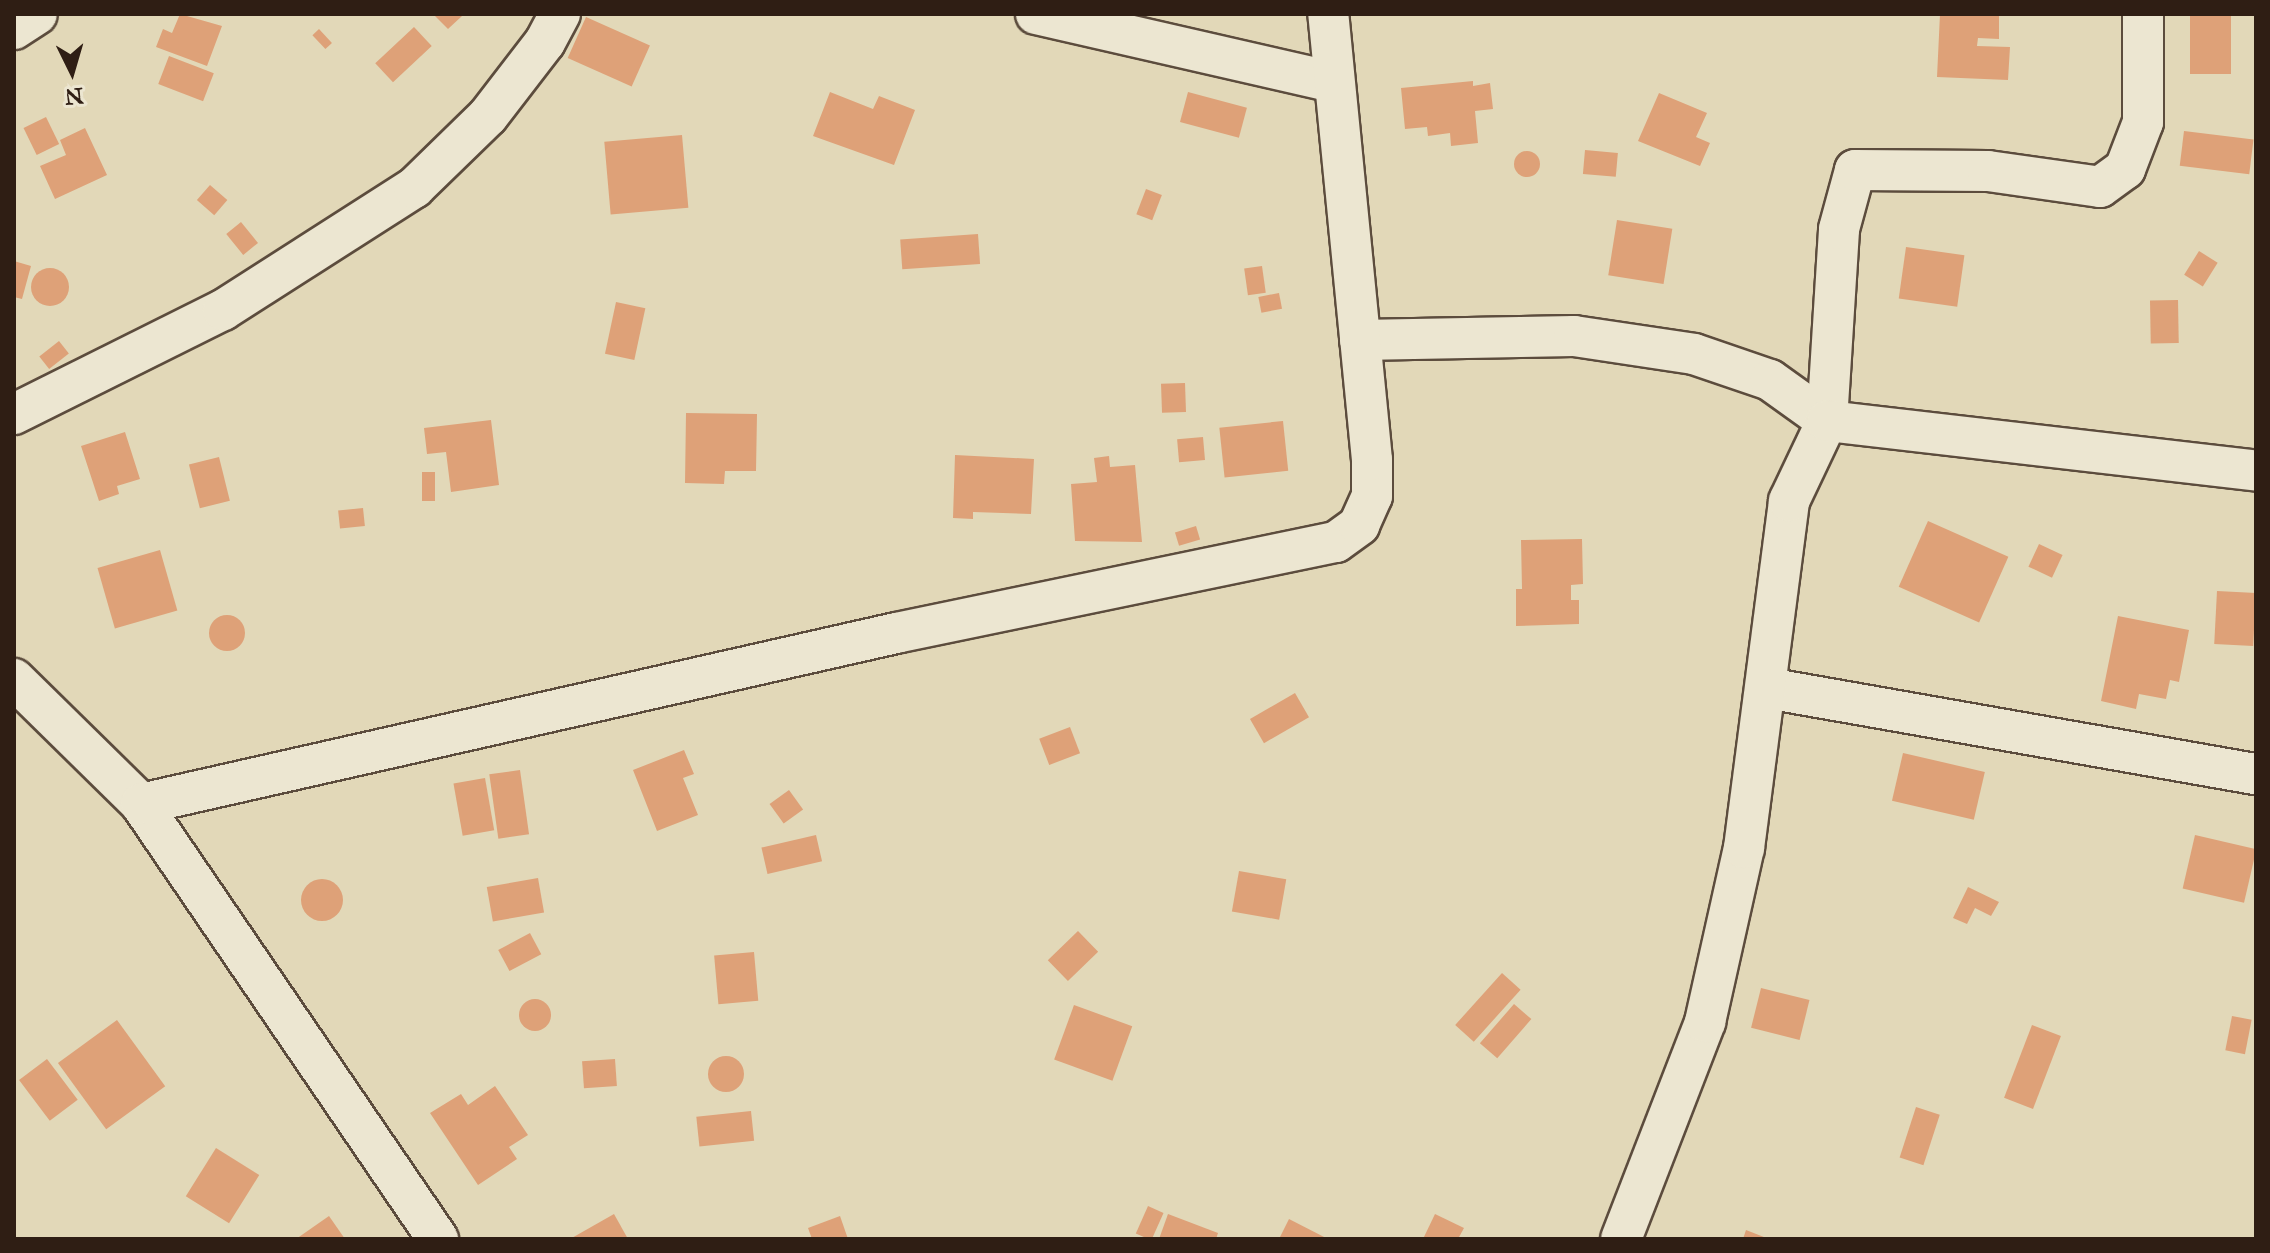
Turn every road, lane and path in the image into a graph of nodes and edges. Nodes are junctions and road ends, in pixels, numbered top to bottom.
1 (37, 14) edge
2 (560, 14) edge
3 (1036, 14) edge
4 (1328, 14) edge
5 (2143, 14) edge
6 (14, 29) edge
7 (1333, 82) junction
8 (1360, 340) junction
9 (14, 414) edge
10 (1827, 421) junction
11 (2256, 471) edge
12 (14, 679) edge
13 (1767, 688) junction
14 (2256, 774) edge
15 (141, 804) junction
16 (438, 1239) edge
17 (1621, 1239) edge

1 - 6 street
2 - 9 street
3 - 7 street
4 - 7 street
5 - 10 street
7 - 8 street
8 - 10 street
8 - 15 street
10 - 11 street
10 - 13 street
12 - 15 street
13 - 14 street
13 - 17 street
15 - 16 street

